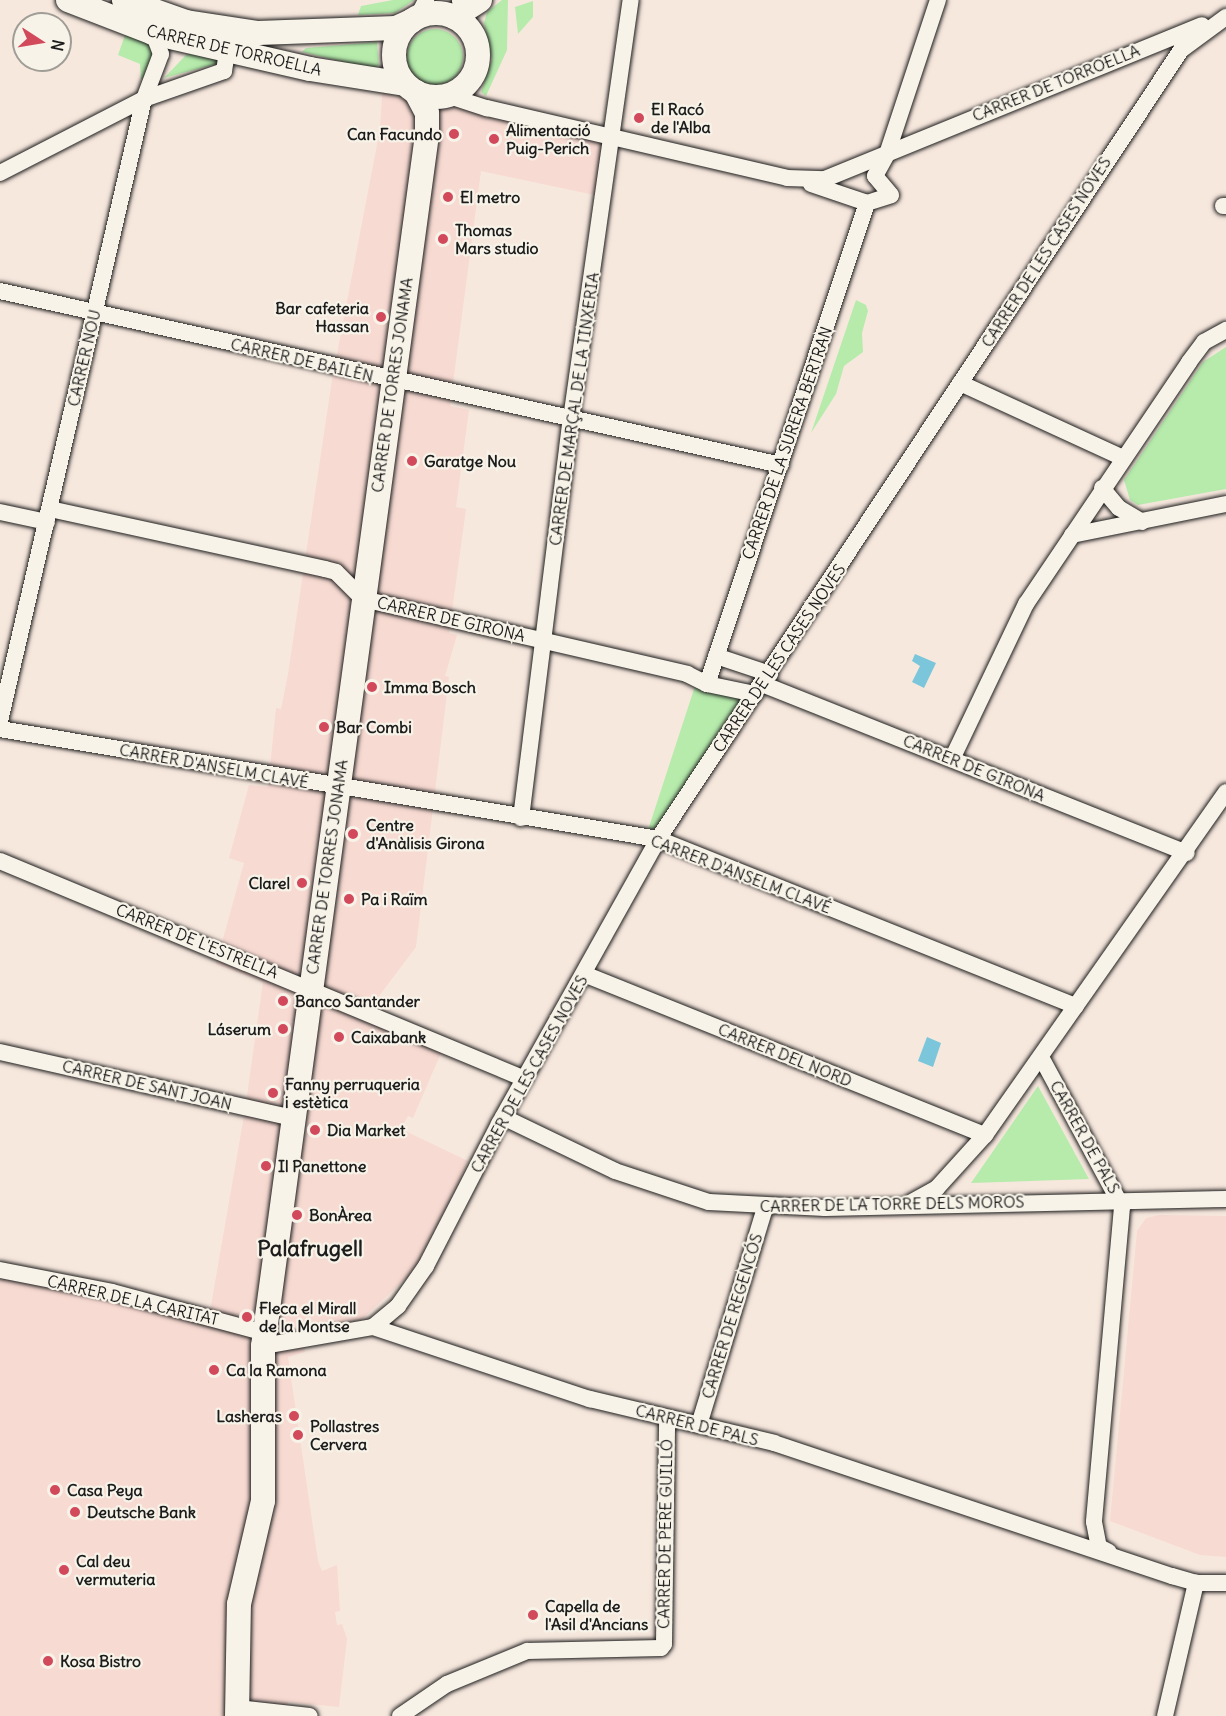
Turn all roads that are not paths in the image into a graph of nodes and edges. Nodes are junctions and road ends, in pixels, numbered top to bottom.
1 (68, 0) edge
2 (124, 0) edge
3 (631, 0) edge
4 (938, 0) edge
5 (465, 7) edge
6 (419, 13) edge
7 (1226, 16) edge
8 (153, 33) junction
9 (227, 51) junction
10 (427, 96) junction
11 (144, 99) junction
12 (613, 137) junction
13 (887, 154) junction
14 (0, 173) edge
15 (787, 178) junction
16 (867, 203) junction
17 (0, 291) edge
18 (95, 313) junction
19 (1226, 330) edge
20 (391, 381) junction
21 (960, 383) junction
22 (571, 418) junction
23 (1123, 458) junction
24 (781, 465) junction
25 (1102, 488) junction
26 (1226, 504) edge
27 (0, 513) edge
28 (48, 516) junction
29 (1142, 522) junction
30 (1072, 535) junction
31 (363, 599) junction
32 (543, 641) junction
33 (716, 656) junction
34 (707, 684) junction
35 (762, 684) junction
36 (0, 722) edge
37 (0, 729) edge
38 (952, 759) junction
39 (338, 787) junction
40 (1225, 798) edge
41 (521, 818) junction
42 (658, 839) junction
43 (1187, 852) junction
44 (0, 861) edge
45 (584, 974) junction
46 (311, 988) junction
47 (1076, 1006) junction
48 (0, 1052) edge
49 (1041, 1057) junction
50 (525, 1079) junction
51 (294, 1118) junction
52 (503, 1118) junction
53 (985, 1135) junction
54 (1119, 1199) junction
55 (1226, 1199) edge
56 (909, 1204) junction
57 (765, 1208) junction
58 (0, 1270) edge
59 (373, 1327) junction
60 (264, 1339) junction
61 (667, 1418) junction
62 (699, 1425) junction
63 (1126, 1561) junction
64 (1196, 1582) junction
65 (1226, 1583) edge
66 (237, 1712) edge
67 (407, 1714) edge
68 (309, 1716) edge
69 (1165, 1716) edge

1 - 8 street, CARRER DE TORROELLA
2 - 6 street
3 - 12 street, CARRER DE MARÇAL DE LA TINXERIA
4 - 13 street
5 - 6 street
5 - 10 street
6 - 10 street
7 - 13 street, CARRER DE TORROELLA
7 - 21 street, CARRER DE LES CASES NOVES
8 - 9 street, CARRER DE TORROELLA
8 - 11 street, CARRER NOU
9 - 10 street, CARRER DE TORROELLA
9 - 11 street
10 - 12 street, CARRER DE TORROELLA
10 - 20 street, CARRER DE TORRES JONAMA
11 - 14 street
11 - 18 street, CARRER NOU
12 - 15 street, CARRER DE TORROELLA
12 - 22 street, CARRER DE MARÇAL DE LA TINXERIA
13 - 15 street, CARRER DE TORROELLA
13 - 16 street
15 - 16 street, CARRER DE TORROELLA
16 - 24 street, CARRER DE LA SURERA BERTRAN
17 - 18 street, CARRER DE BAILÈN
18 - 20 street, CARRER DE BAILÈN
18 - 28 street, CARRER NOU
19 - 23 street
20 - 22 street, CARRER DE BAILÈN
20 - 31 street, CARRER DE TORRES JONAMA
21 - 23 street
21 - 35 street, CARRER DE LES CASES NOVES
22 - 24 street, CARRER DE BAILÈN
22 - 32 street, CARRER DE MARÇAL DE LA TINXERIA
23 - 25 street
24 - 33 street, CARRER DE LA SURERA BERTRAN
25 - 29 street
25 - 30 street
26 - 29 street
27 - 28 street, CARRER DE GIRONA
28 - 31 street, CARRER DE GIRONA
28 - 36 street, CARRER NOU
29 - 30 street
30 - 38 street
31 - 32 street, CARRER DE GIRONA
31 - 39 street, CARRER DE TORRES JONAMA
32 - 34 street, CARRER DE GIRONA
32 - 41 street, CARRER DE MARÇAL DE LA TINXERIA
33 - 34 street, CARRER DE LA SURERA BERTRAN
33 - 35 street
34 - 35 street, CARRER DE GIRONA
35 - 38 street, CARRER DE GIRONA
35 - 42 street, CARRER DE LES CASES NOVES
37 - 39 street, CARRER D'ANSELM CLAVÉ
38 - 43 street, CARRER DE GIRONA
39 - 41 street, CARRER D'ANSELM CLAVÉ
39 - 46 street, CARRER DE TORRES JONAMA
40 - 43 street
41 - 42 street, CARRER D'ANSELM CLAVÉ
42 - 45 street, CARRER DE LES CASES NOVES
42 - 47 street, CARRER D'ANSELM CLAVÉ
43 - 47 street
44 - 46 street, CARRER DE L'ESTRELLA
45 - 50 street, CARRER DE LES CASES NOVES
45 - 53 street, CARRER DEL NORD
46 - 50 street, CARRER DE L'ESTRELLA
46 - 51 street, CARRER DE TORRES JONAMA
47 - 49 street
48 - 51 street, CARRER DE SANT JOAN
49 - 53 street
49 - 54 street, CARRER DE PALS
50 - 52 street, CARRER DE LES CASES NOVES
51 - 60 street, CARRER DE TORRES JONAMA
52 - 57 street, CARRER DE LA TORRE DELS MOROS
52 - 59 street, CARRER DE LES CASES NOVES
53 - 56 street
54 - 55 street, CARRER DE LA TORRE DELS MOROS
54 - 56 street, CARRER DE LA TORRE DELS MOROS
54 - 63 street, CARRER DE PALS
56 - 57 street, CARRER DE LA TORRE DELS MOROS
57 - 62 street, CARRER DE REGENCÓS
58 - 60 street, CARRER DE LA CARITAT
59 - 60 street, CARRER DE PALS
59 - 61 street, CARRER DE PALS
60 - 66 street, CARRER DE TORRES JONAMA
61 - 62 street, CARRER DE PALS
61 - 67 street, CARRER DE PERE GUILLÓ
62 - 63 street, CARRER DE PALS
63 - 64 street, CARRER DE PALS
64 - 65 street, CARRER DE PALS
64 - 69 street
66 - 68 street

